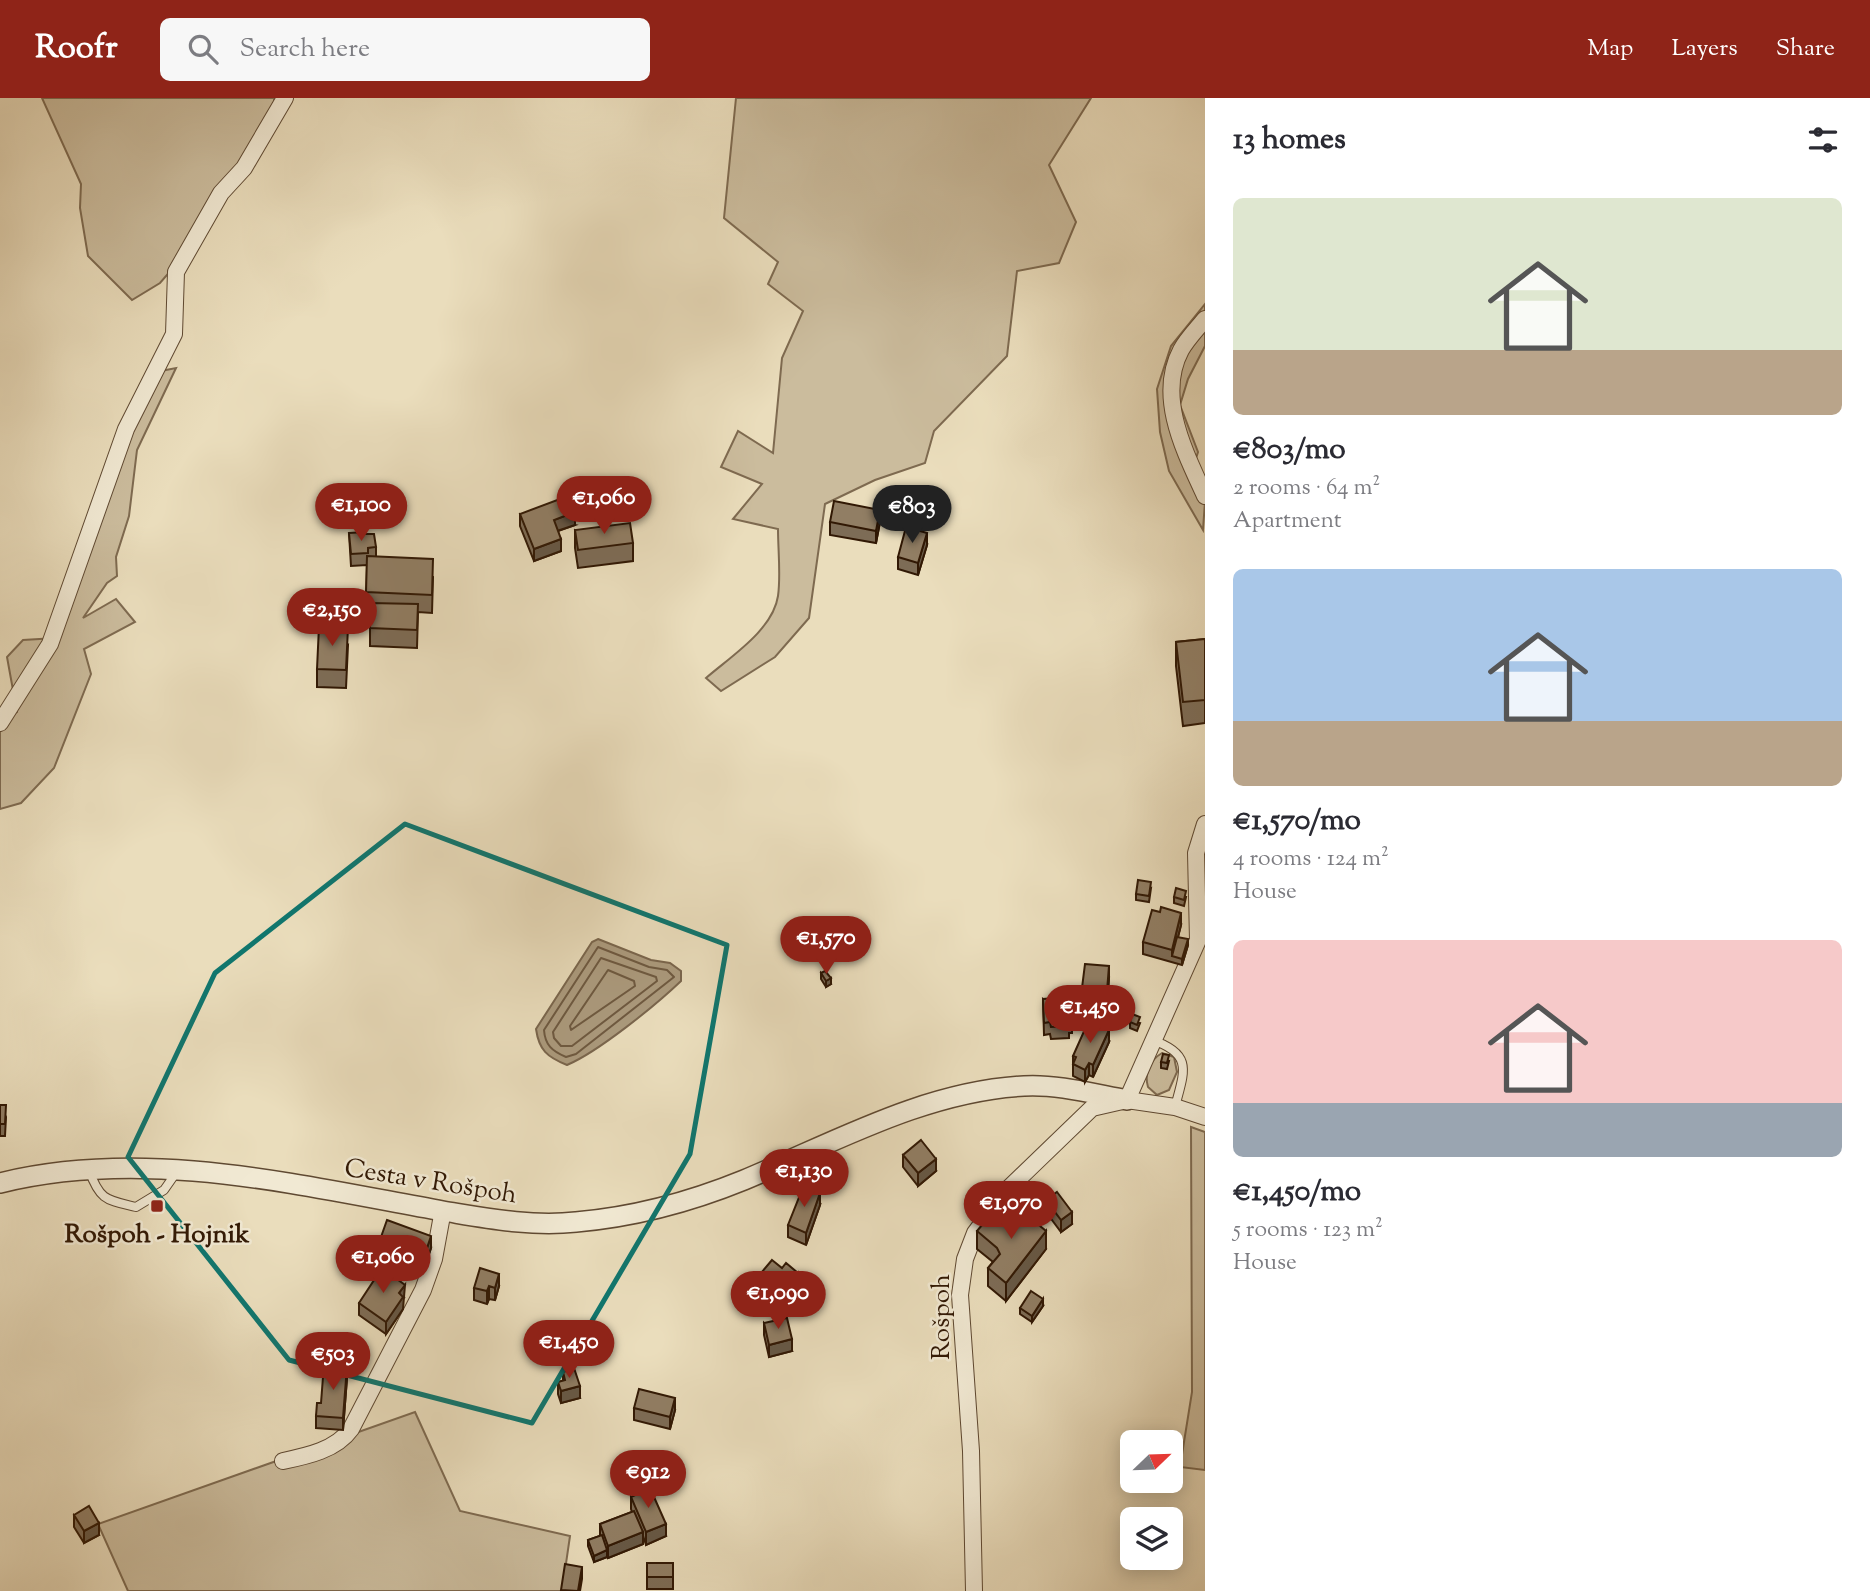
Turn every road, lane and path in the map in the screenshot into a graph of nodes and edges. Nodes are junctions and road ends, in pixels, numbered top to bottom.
1 (285, 98) edge
2 (1205, 319) edge
3 (1205, 496) edge
4 (0, 723) edge
5 (1205, 824) edge
6 (1152, 1041) junction
7 (1127, 1100) junction
8 (1175, 1107) junction
9 (1205, 1118) edge
10 (89, 1170) junction
11 (178, 1170) junction
12 (0, 1183) edge
13 (443, 1210) junction
14 (283, 1461) dead end
15 (974, 1591) edge

1 - 4 street
2 - 3 street
5 - 6 street
6 - 7 street
6 - 8 lane
7 - 8 street
7 - 13 street, Cesta v Rošpoh
7 - 15 street, Rošpoh
8 - 9 street
10 - 11 street, Cesta v Rošpoh
10 - 11 lane
10 - 12 street, Cesta v Rošpoh
11 - 13 street, Cesta v Rošpoh
13 - 14 street

